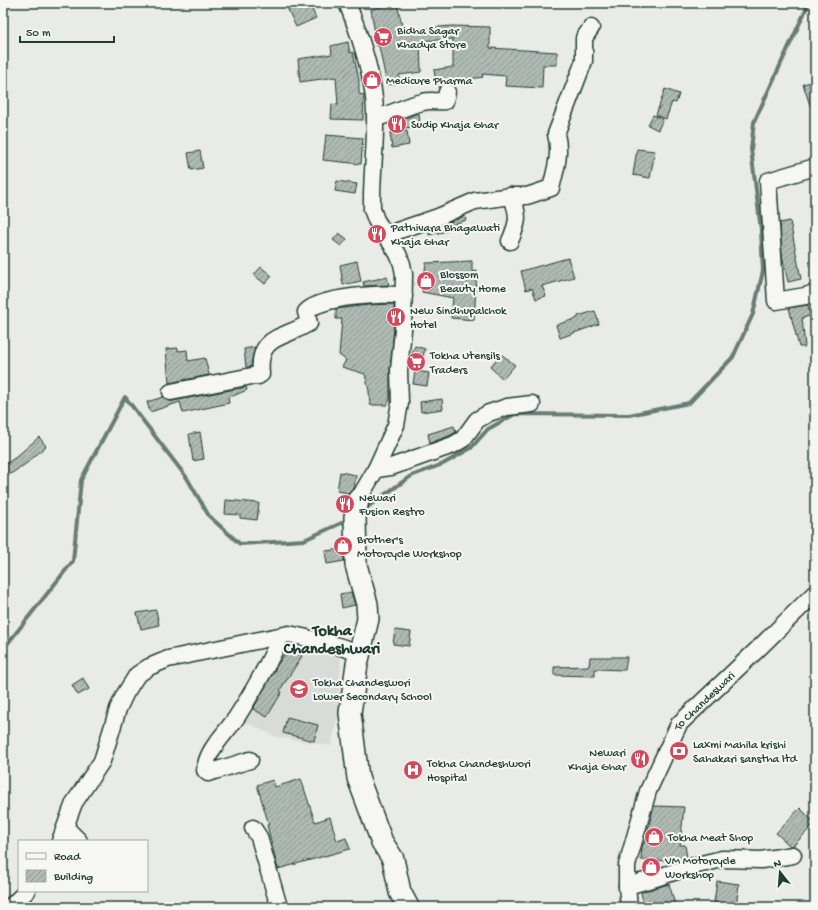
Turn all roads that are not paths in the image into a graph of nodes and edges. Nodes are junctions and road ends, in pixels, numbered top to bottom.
1 (347, 3) edge
2 (591, 28) dead end
3 (447, 92) dead end
4 (375, 118) junction
5 (815, 167) edge
6 (511, 196) junction
7 (388, 238) junction
8 (510, 242) dead end
9 (815, 293) edge
10 (404, 296) junction
11 (171, 392) dead end
12 (532, 404) dead end
13 (376, 469) junction
14 (358, 500) joint
15 (815, 593) edge
16 (281, 636) junction
17 (360, 653) junction
18 (250, 760) dead end
19 (253, 828) dead end
20 (63, 834) edge
21 (77, 840) edge
22 (793, 855) dead end
23 (627, 886) junction
24 (26, 892) edge
25 (10, 907) edge
26 (279, 907) edge
27 (408, 907) edge
28 (629, 907) edge

1 - 4 street
2 - 6 street
3 - 4 street
4 - 7 street
5 - 9 street
6 - 7 street
6 - 8 street
7 - 10 street
10 - 11 street
10 - 13 street
12 - 13 street
13 - 14 street
14 - 17 main road
15 - 23 street, To Chandeswari
16 - 17 street
16 - 18 street
16 - 20 street
17 - 27 main road
19 - 26 street
20 - 21 street
22 - 23 street
23 - 28 street, To Chandeswari
24 - 25 street

